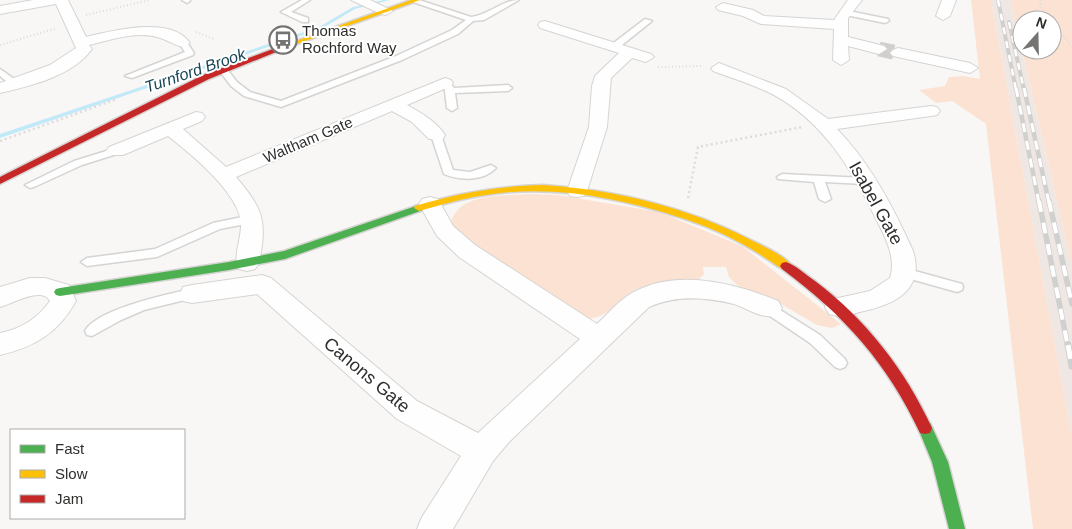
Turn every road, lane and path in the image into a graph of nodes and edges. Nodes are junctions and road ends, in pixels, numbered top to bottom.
1 (55, 0) edge
2 (61, 0) edge
3 (150, 0) edge
4 (307, 0) edge
5 (416, 0) edge
6 (516, 0) edge
7 (949, 0) edge
8 (364, 2) edge
9 (722, 7) dead end
10 (0, 10) edge
11 (386, 12) junction
12 (846, 13) edge
13 (943, 16) dead end
14 (471, 19) junction
15 (305, 20) dead end
16 (71, 21) junction
17 (648, 21) dead end
18 (885, 21) dead end
19 (545, 25) dead end
20 (1062, 35) edge
21 (82, 42) junction
22 (183, 43) joint
23 (0, 45) edge
24 (1072, 47) edge
25 (879, 49) tunnel mouth
26 (898, 53) tunnel mouth
27 (628, 54) junction
28 (841, 60) dead end
29 (719, 68) joint
30 (970, 68) dead end
31 (223, 70) junction
32 (0, 72) edge
33 (129, 76) dead end
34 (7, 85) edge
35 (448, 87) junction
36 (508, 88) dead end
37 (393, 105) junction
38 (452, 108) dead end
39 (932, 111) dead end
40 (196, 117) dead end
41 (822, 125) junction
42 (170, 128) junction
43 (436, 135) joint
44 (116, 151) joint
45 (491, 168) dead end
46 (222, 176) junction
47 (782, 177) dead end
48 (818, 179) junction
49 (0, 181) edge
50 (864, 181) junction
51 (30, 185) dead end
52 (576, 191) junction
53 (826, 199) dead end
54 (430, 204) junction
55 (683, 213) junction
56 (252, 219) junction
57 (86, 262) dead end
58 (255, 273) junction
59 (904, 273) junction
60 (957, 287) dead end
61 (60, 292) junction
62 (1, 294) edge
63 (192, 294) joint
64 (838, 307) junction
65 (769, 308) joint
66 (92, 331) dead end
67 (598, 338) junction
68 (0, 344) edge
69 (840, 363) dead end
70 (482, 451) junction
71 (434, 529) edge
72 (957, 529) edge

1 - 10 street
2 - 16 street
3 - 16 path
4 - 15 lane
5 - 11 street
5 - 14 lane
6 - 14 lane
7 - 13 street
8 - 11 street
9 - 12 street
11 - 31 street
12 - 18 lane
12 - 25 street
12 - 28 street
14 - 31 lane
16 - 21 street
16 - 23 path
17 - 27 lane
19 - 27 street
20 - 24 path
21 - 22 street
21 - 34 street
22 - 33 lane
26 - 30 street
27 - 29 path
27 - 52 street
29 - 41 street, Isabel Gate
31 - 49 street
32 - 34 lane
35 - 36 lane
35 - 37 street, Waltham Gate
35 - 38 lane
37 - 43 street
37 - 46 street, Waltham Gate
39 - 41 street
40 - 42 street
41 - 50 street, Isabel Gate
41 - 55 path
42 - 44 street
42 - 46 street
43 - 45 lane
44 - 51 lane
46 - 56 street
47 - 48 lane
48 - 50 lane
48 - 53 lane
50 - 59 street, Isabel Gate
52 - 54 street
52 - 55 street
54 - 58 street
54 - 67 street
55 - 64 street
56 - 57 lane
56 - 58 street
58 - 61 street
58 - 63 street
58 - 70 street, Canons Gate
59 - 60 lane
59 - 64 street
61 - 62 street
61 - 68 street
63 - 66 lane
64 - 72 street
65 - 67 street
65 - 69 lane
67 - 70 street
70 - 71 street

